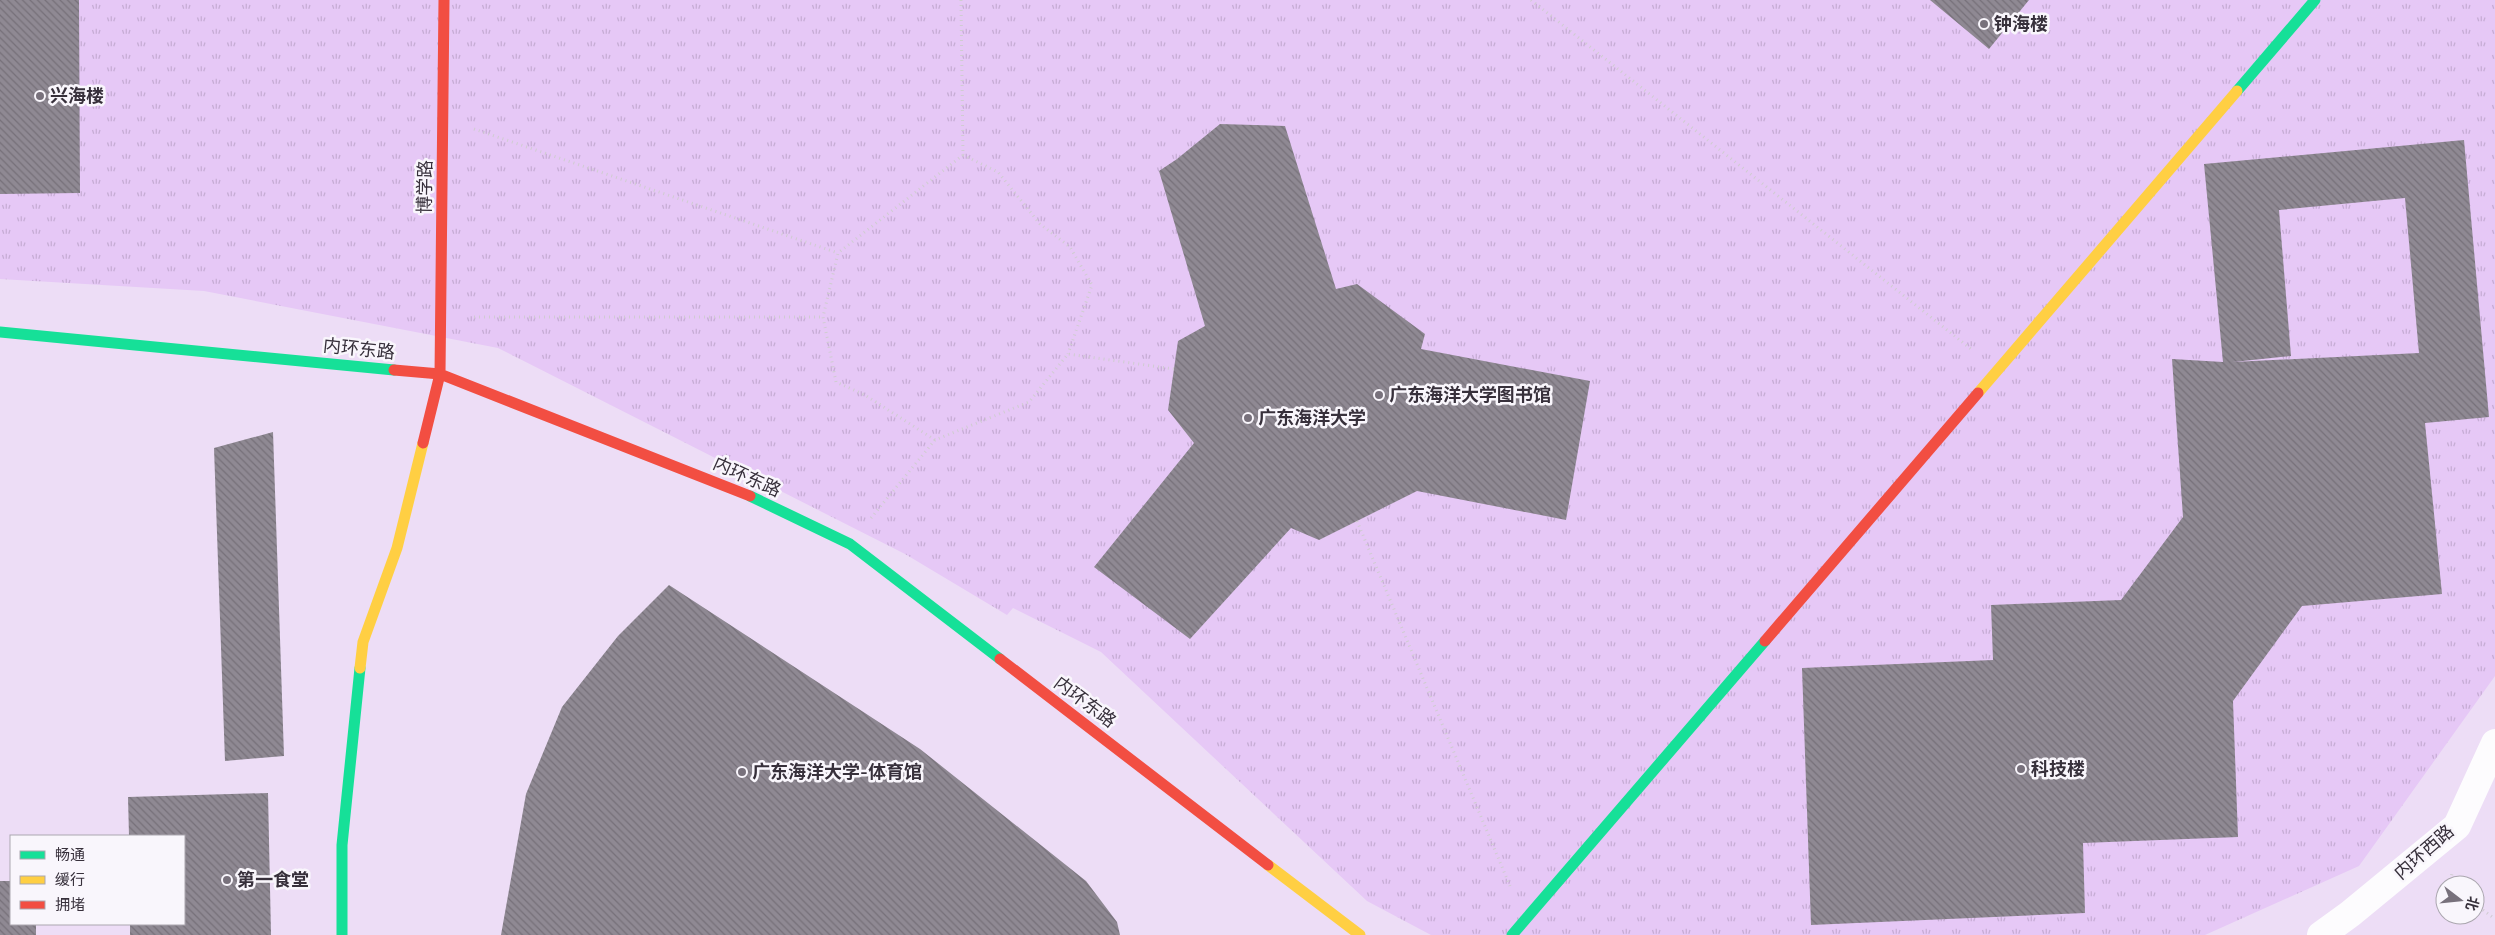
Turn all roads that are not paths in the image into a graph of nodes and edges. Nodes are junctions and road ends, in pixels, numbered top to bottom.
1 (444, 0) edge
2 (2315, 0) edge
3 (0, 332) edge
4 (440, 374) junction
5 (2495, 743) edge
6 (342, 935) edge
7 (1360, 935) edge
8 (1512, 935) edge
9 (2321, 935) edge

1 - 4 street, 博学路
2 - 8 street
3 - 4 street, 内环东路
4 - 6 street, 博学路
4 - 7 street, 内环东路
5 - 9 street, 内环西路

